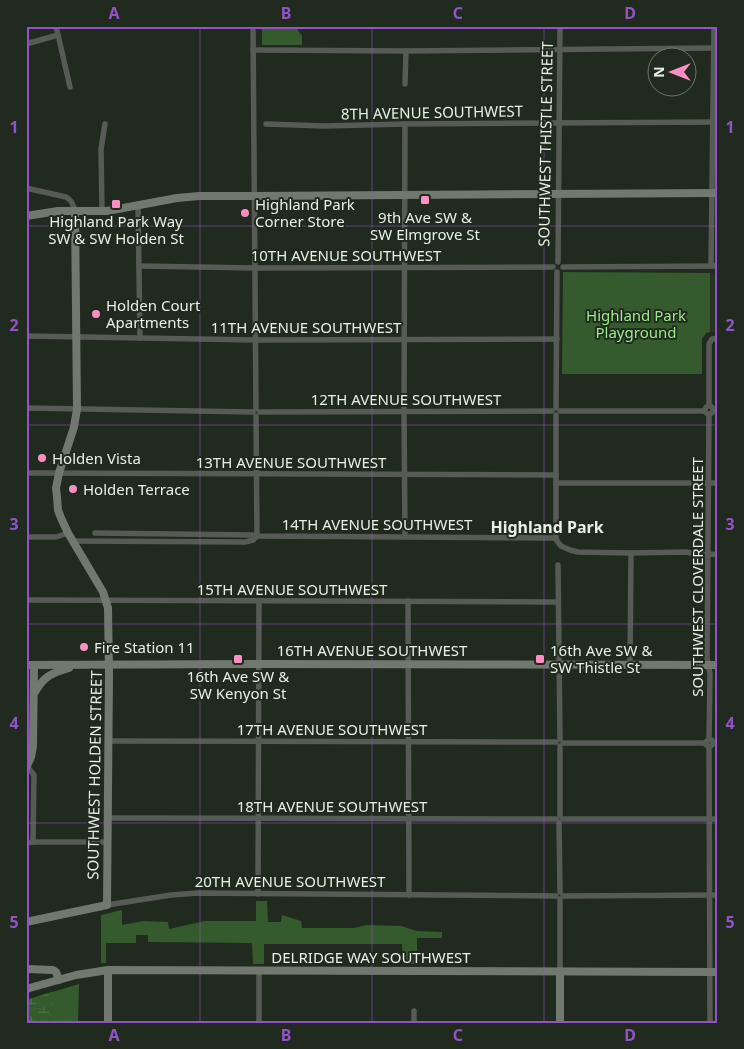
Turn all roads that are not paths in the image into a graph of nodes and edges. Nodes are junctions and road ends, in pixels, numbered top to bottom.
1 (56, 26) edge
2 (253, 26) edge
3 (560, 26) edge
4 (714, 26) edge
5 (58, 35) junction
6 (26, 44) edge
7 (713, 48) junction
8 (560, 49) junction
9 (253, 50) junction
10 (406, 51) junction
11 (405, 84) dead end
12 (70, 87) dead end
13 (715, 122) edge
14 (559, 123) junction
15 (105, 124) dead end
16 (266, 124) dead end
17 (405, 124) junction
18 (26, 188) edge
19 (715, 193) edge
20 (405, 194) junction
21 (558, 194) junction
22 (254, 196) junction
23 (138, 205) junction
24 (75, 211) junction
25 (102, 211) junction
26 (26, 216) edge
27 (140, 266) junction
28 (711, 266) junction
29 (718, 266) edge
30 (404, 267) junction
31 (556, 267) junction
32 (254, 268) junction
33 (26, 336) edge
34 (76, 337) junction
35 (140, 338) junction
36 (404, 339) junction
37 (557, 339) junction
38 (715, 339) edge
39 (255, 340) junction
40 (26, 408) edge
41 (77, 409) junction
42 (404, 411) junction
43 (556, 411) junction
44 (711, 411) edge
45 (256, 412) junction
46 (26, 473) edge
47 (59, 473) junction
48 (257, 474) junction
49 (405, 475) junction
50 (556, 475) junction
51 (708, 483) junction
52 (718, 483) edge
53 (556, 484) junction
54 (68, 533) junction
55 (95, 533) dead end
56 (258, 536) junction
57 (406, 536) junction
58 (26, 537) edge
59 (556, 538) junction
60 (73, 541) junction
61 (631, 553) junction
62 (718, 554) edge
63 (708, 555) junction
64 (558, 565) dead end
65 (26, 600) edge
66 (106, 600) junction
67 (259, 601) junction
68 (408, 602) junction
69 (558, 602) junction
70 (260, 664) junction
71 (409, 664) junction
72 (559, 664) junction
73 (630, 664) junction
74 (30, 665) edge
75 (81, 665) junction
76 (109, 665) junction
77 (708, 665) junction
78 (718, 665) edge
79 (34, 694) junction
80 (259, 741) junction
81 (108, 742) junction
82 (409, 742) junction
83 (560, 743) junction
84 (711, 743) edge
85 (26, 768) edge
86 (107, 818) junction
87 (259, 819) junction
88 (409, 819) junction
89 (560, 819) junction
90 (710, 819) junction
91 (718, 820) edge
92 (33, 842) junction
93 (107, 842) junction
94 (26, 843) edge
95 (258, 894) junction
96 (409, 895) junction
97 (710, 895) junction
98 (718, 895) edge
99 (560, 896) junction
100 (107, 906) junction
101 (26, 922) edge
102 (26, 969) edge
103 (108, 970) junction
104 (259, 971) junction
105 (560, 971) junction
106 (714, 972) edge
107 (59, 980) junction
108 (26, 989) edge
109 (414, 1011) dead end
110 (108, 1023) edge
111 (259, 1023) edge
112 (414, 1023) edge
113 (560, 1023) edge
114 (710, 1023) edge

1 - 5 street
2 - 9 street
3 - 8 street, SOUTHWEST THISTLE STREET
4 - 7 street
5 - 6 street
5 - 12 street
7 - 8 street
7 - 13 street
8 - 10 street
8 - 14 street, SOUTHWEST THISTLE STREET
9 - 10 street
9 - 22 street
10 - 11 street
13 - 14 street, 8TH AVENUE SOUTHWEST
13 - 19 street
14 - 17 street, 8TH AVENUE SOUTHWEST
14 - 21 street, SOUTHWEST THISTLE STREET
15 - 25 street
16 - 17 street, 8TH AVENUE SOUTHWEST
17 - 20 street
18 - 24 street
19 - 21 street
19 - 28 street
20 - 21 street
20 - 22 street
20 - 30 street
21 - 31 street, SOUTHWEST THISTLE STREET
22 - 23 street
22 - 32 street
23 - 25 street
23 - 27 street
24 - 25 street
24 - 26 street
24 - 34 street, SOUTHWEST HOLDEN STREET
27 - 32 street, 10TH AVENUE SOUTHWEST
27 - 35 street
28 - 29 street
28 - 31 street
30 - 31 street, 10TH AVENUE SOUTHWEST
30 - 32 street, 10TH AVENUE SOUTHWEST
30 - 36 street
31 - 37 street, SOUTHWEST THISTLE STREET
32 - 39 street
33 - 34 street, 11TH AVENUE SOUTHWEST
34 - 35 street, 11TH AVENUE SOUTHWEST
34 - 41 street, SOUTHWEST HOLDEN STREET
35 - 39 street, 11TH AVENUE SOUTHWEST
36 - 37 street, 11TH AVENUE SOUTHWEST
36 - 39 street, 11TH AVENUE SOUTHWEST
36 - 42 street
37 - 43 street, SOUTHWEST THISTLE STREET
38 - 44 street, SOUTHWEST CLOVERDALE STREET
39 - 45 street
40 - 41 street, 12TH AVENUE SOUTHWEST
41 - 45 street, 12TH AVENUE SOUTHWEST
41 - 47 street, SOUTHWEST HOLDEN STREET
42 - 43 street, 12TH AVENUE SOUTHWEST
42 - 45 street, 12TH AVENUE SOUTHWEST
42 - 49 street
43 - 44 street, 12TH AVENUE SOUTHWEST
43 - 50 street, SOUTHWEST THISTLE STREET
44 - 51 street, SOUTHWEST CLOVERDALE STREET
45 - 48 street
46 - 47 street, 13TH AVENUE SOUTHWEST
47 - 48 street, 13TH AVENUE SOUTHWEST
47 - 54 street, SOUTHWEST HOLDEN STREET
48 - 49 street, 13TH AVENUE SOUTHWEST
48 - 56 street
49 - 50 street, 13TH AVENUE SOUTHWEST
49 - 57 street
50 - 53 street, SOUTHWEST THISTLE STREET
51 - 52 street
51 - 53 street
51 - 63 street, SOUTHWEST CLOVERDALE STREET
53 - 59 street, SOUTHWEST THISTLE STREET
54 - 58 street
54 - 60 street, SOUTHWEST HOLDEN STREET
55 - 56 street, 14TH AVENUE SOUTHWEST
56 - 57 street, 14TH AVENUE SOUTHWEST
56 - 60 street, 14TH AVENUE SOUTHWEST
57 - 59 street, 14TH AVENUE SOUTHWEST
59 - 61 street
60 - 66 street, SOUTHWEST HOLDEN STREET
61 - 63 street
61 - 73 street
62 - 63 street
63 - 77 street, SOUTHWEST CLOVERDALE STREET
64 - 69 street
65 - 66 street, 15TH AVENUE SOUTHWEST
66 - 67 street, 15TH AVENUE SOUTHWEST
66 - 76 street, SOUTHWEST HOLDEN STREET
67 - 68 street, 15TH AVENUE SOUTHWEST
67 - 70 street
68 - 69 street, 15TH AVENUE SOUTHWEST
68 - 71 street
69 - 72 street
70 - 71 street, 16TH AVENUE SOUTHWEST
70 - 76 street, 16TH AVENUE SOUTHWEST
70 - 80 street
71 - 72 street, 16TH AVENUE SOUTHWEST
71 - 82 street
72 - 73 street, 16TH AVENUE SOUTHWEST
72 - 83 street
73 - 77 street, 16TH AVENUE SOUTHWEST
74 - 75 street, 16TH AVENUE SOUTHWEST
74 - 79 street
75 - 76 street, 16TH AVENUE SOUTHWEST
75 - 79 street
76 - 81 street, SOUTHWEST HOLDEN STREET
77 - 78 street, 16TH AVENUE SOUTHWEST
77 - 84 street, SOUTHWEST CLOVERDALE STREET
79 - 85 street
80 - 81 street, 17TH AVENUE SOUTHWEST
80 - 82 street, 17TH AVENUE SOUTHWEST
80 - 87 street
81 - 86 street, SOUTHWEST HOLDEN STREET
82 - 83 street, 17TH AVENUE SOUTHWEST
82 - 88 street
83 - 84 street, 17TH AVENUE SOUTHWEST
83 - 89 street
84 - 90 street, SOUTHWEST CLOVERDALE STREET
85 - 92 street
86 - 87 street, 18TH AVENUE SOUTHWEST
86 - 93 street, SOUTHWEST HOLDEN STREET
87 - 88 street, 18TH AVENUE SOUTHWEST
87 - 95 street
88 - 89 street, 18TH AVENUE SOUTHWEST
88 - 96 street
89 - 90 street, 18TH AVENUE SOUTHWEST
89 - 99 street
90 - 91 street, 18TH AVENUE SOUTHWEST
90 - 97 street, SOUTHWEST CLOVERDALE STREET
92 - 93 street
92 - 94 street
93 - 100 street, SOUTHWEST HOLDEN STREET
95 - 96 street, 20TH AVENUE SOUTHWEST
95 - 100 street, 20TH AVENUE SOUTHWEST
96 - 99 street, 20TH AVENUE SOUTHWEST
97 - 98 street, 20TH AVENUE SOUTHWEST
97 - 99 street, 20TH AVENUE SOUTHWEST
97 - 106 street, SOUTHWEST CLOVERDALE STREET
99 - 105 street
100 - 101 street, 20TH AVENUE SOUTHWEST
102 - 107 street
103 - 104 street, DELRIDGE WAY SOUTHWEST
103 - 107 street, DELRIDGE WAY SOUTHWEST
103 - 110 street
104 - 105 street, DELRIDGE WAY SOUTHWEST
104 - 111 street
105 - 106 street, DELRIDGE WAY SOUTHWEST
105 - 113 street
106 - 114 street, SOUTHWEST CLOVERDALE STREET
107 - 108 street, DELRIDGE WAY SOUTHWEST
109 - 112 street

